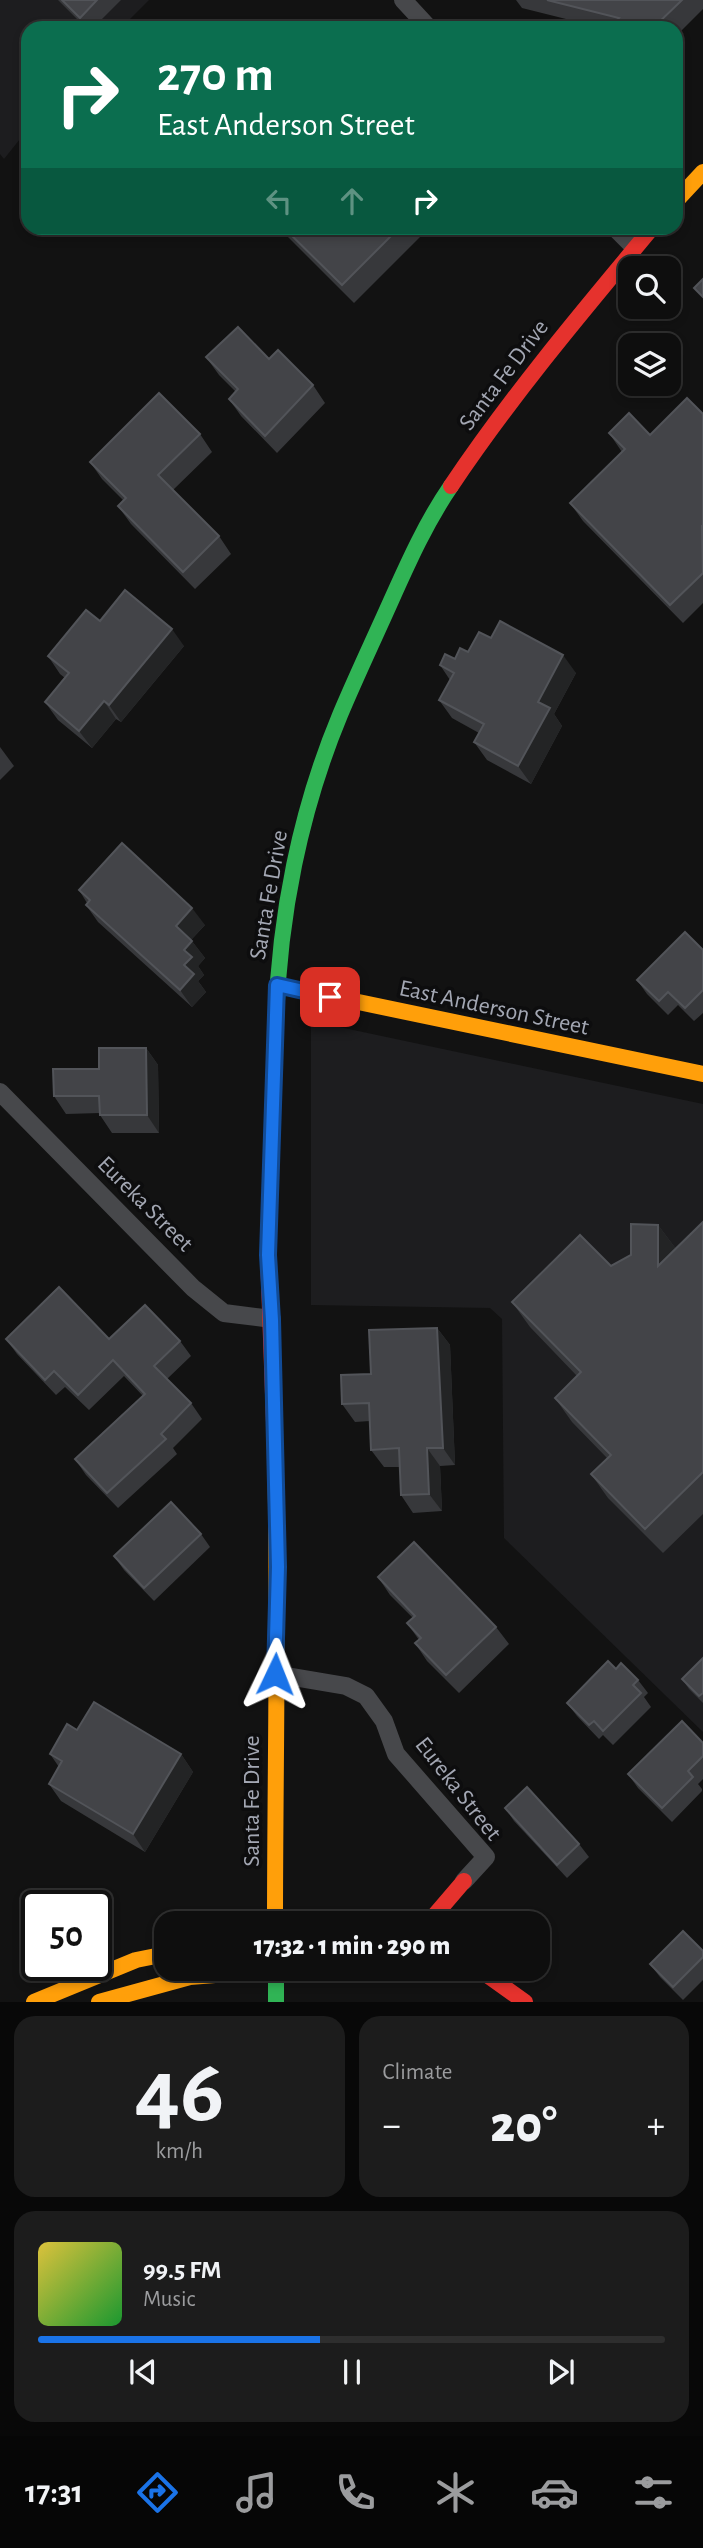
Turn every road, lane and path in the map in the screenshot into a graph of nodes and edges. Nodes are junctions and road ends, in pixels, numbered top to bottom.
1 (403, 0) edge
2 (422, 21) edge
3 (703, 172) edge
4 (683, 193) edge
5 (622, 235) edge
6 (645, 235) edge
7 (634, 247) junction
8 (277, 985) junction
9 (703, 1074) edge
10 (0, 1093) edge
11 (272, 1320) junction
12 (275, 1674) junction
13 (464, 1881) junction
14 (275, 1911) edge
15 (438, 1911) edge
16 (457, 1911) edge
17 (154, 1956) edge
18 (175, 1981) edge
19 (276, 1981) edge
20 (496, 1981) edge
21 (34, 2002) edge
22 (99, 2002) edge
23 (276, 2002) edge
24 (525, 2002) edge

1 - 2 street
3 - 4 main road
5 - 7 street
6 - 7 main road, Santa Fe Drive
7 - 8 main road, Santa Fe Drive
8 - 9 main road, East Anderson Street
8 - 11 main road, Santa Fe Drive
10 - 11 street, Eureka Street
11 - 12 main road, Santa Fe Drive
12 - 13 street, Eureka Street
12 - 14 main road, Santa Fe Drive
13 - 15 main road
13 - 16 main road
17 - 21 main road
18 - 22 main road
19 - 23 main road
20 - 24 main road

